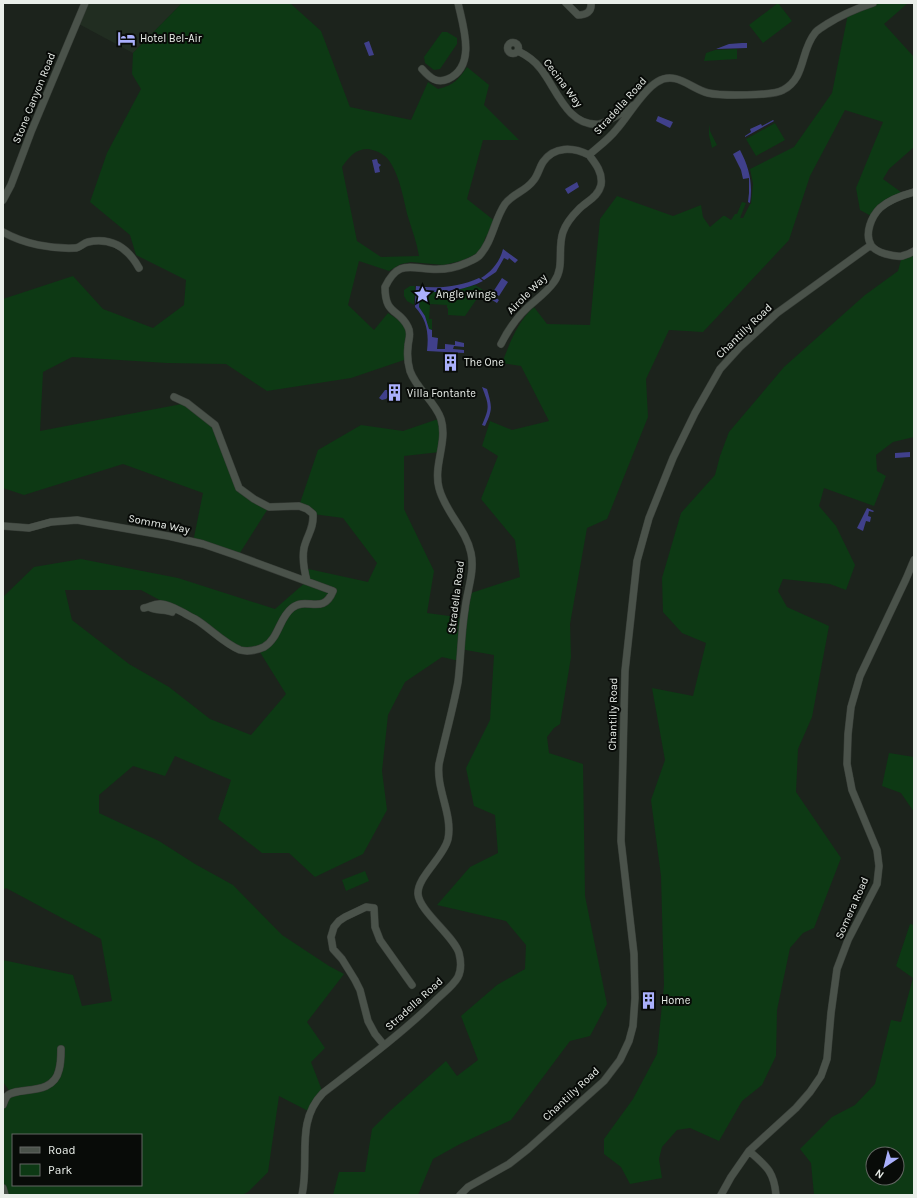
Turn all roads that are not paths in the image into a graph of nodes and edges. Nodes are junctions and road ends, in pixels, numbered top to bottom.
1 (85, 3) edge
2 (458, 3) edge
3 (566, 3) edge
4 (591, 3) edge
5 (874, 3) edge
6 (518, 51) dead end
7 (422, 69) dead end
8 (636, 104) junction
9 (589, 155) junction
10 (914, 192) edge
11 (3, 200) edge
12 (3, 232) edge
13 (871, 245) junction
14 (914, 251) edge
15 (139, 268) dead end
16 (501, 344) dead end
17 (174, 397) dead end
18 (3, 526) edge
19 (914, 560) edge
20 (307, 581) junction
21 (147, 608) dead end
22 (412, 985) dead end
23 (384, 1045) junction
24 (61, 1049) dead end
25 (3, 1105) edge
26 (749, 1151) junction
27 (3, 1188) edge
28 (5, 1195) edge
29 (302, 1195) edge
30 (460, 1195) edge
31 (721, 1195) edge
32 (776, 1195) edge

1 - 11 street, Stone Canyon Road
2 - 7 street
3 - 4 street
5 - 8 street, Stradella Road
6 - 8 street, Cecina Way
8 - 9 street, Stradella Road
9 - 16 street, Airole Way
9 - 23 street, Stradella Road
10 - 13 street
12 - 15 street
13 - 14 street
13 - 30 street, Chantilly Road
17 - 20 street
18 - 20 street, Somma Way
19 - 26 street, Somera Road
20 - 21 street, Somma Way
22 - 23 street
23 - 29 street, Stradella Road
24 - 25 street
26 - 31 street, Somera Road
26 - 32 street
27 - 28 street

